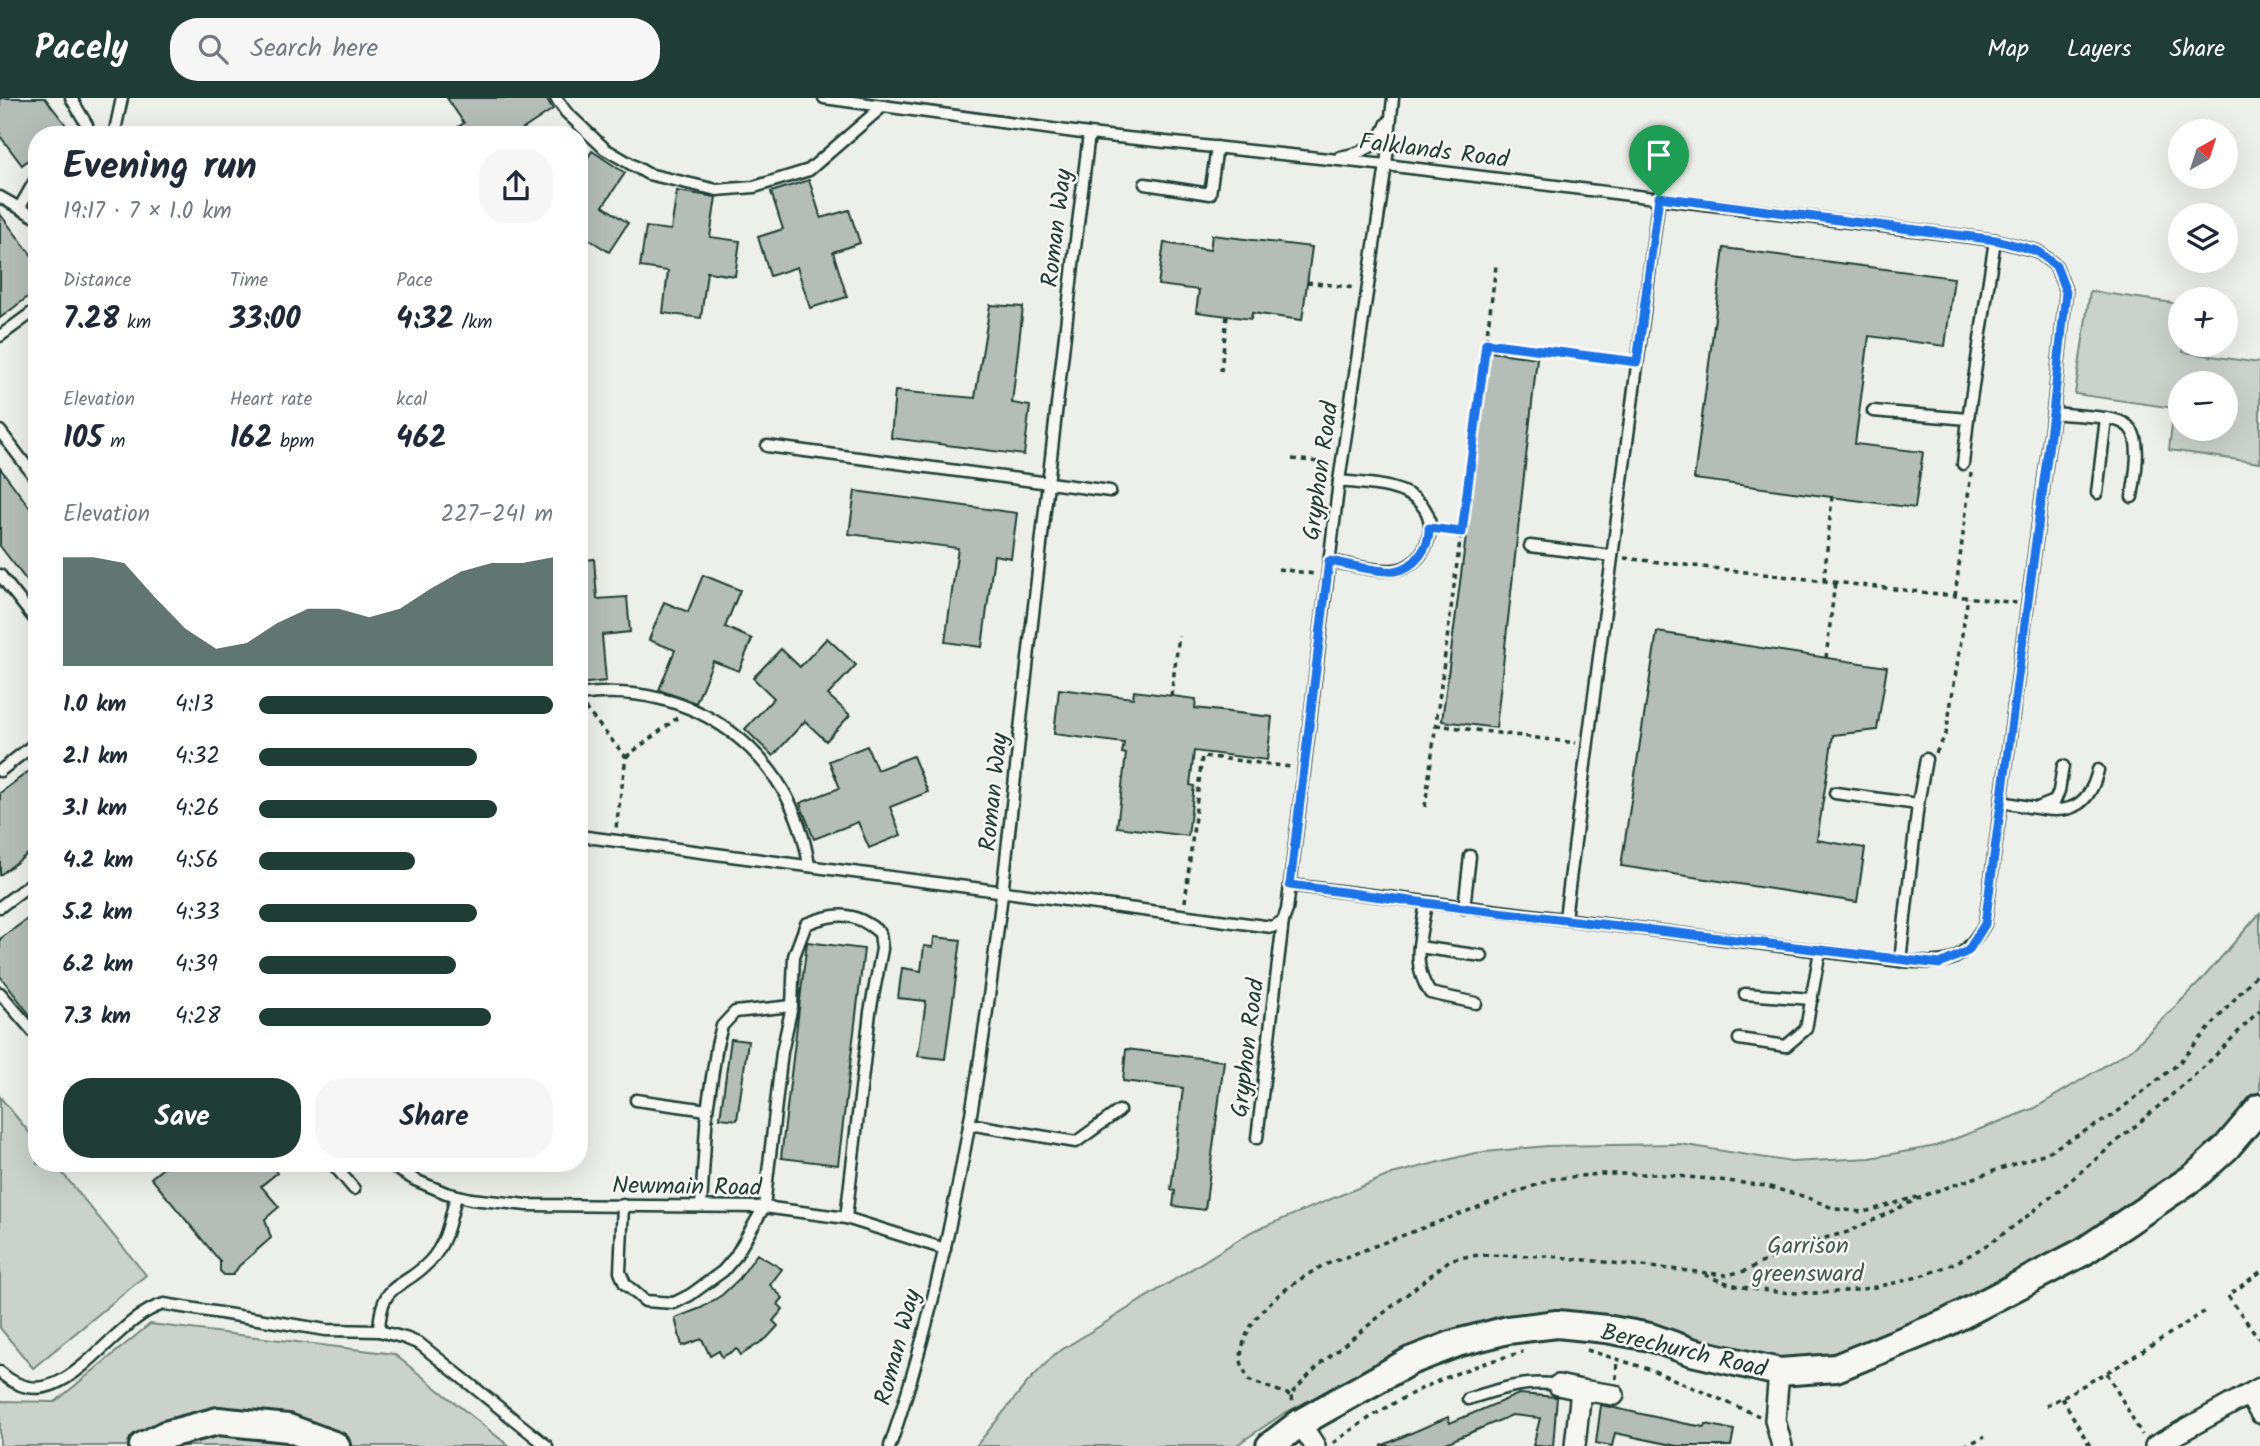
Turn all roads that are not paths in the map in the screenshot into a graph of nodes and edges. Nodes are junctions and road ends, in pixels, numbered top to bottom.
1 (71, 98) edge
2 (122, 98) edge
3 (556, 98) edge
4 (824, 98) edge
5 (1393, 98) edge
6 (883, 106) junction
7 (1391, 113) junction
8 (87, 126) edge
9 (116, 126) edge
10 (581, 126) edge
11 (588, 133) edge
12 (1088, 134) junction
13 (1217, 147) junction
14 (1333, 159) junction
15 (1386, 165) junction
16 (1145, 184) dead end
17 (28, 193) edge
18 (0, 197) edge
19 (1659, 197) junction
20 (20, 207) junction
21 (28, 212) edge
22 (1996, 240) junction
23 (28, 316) edge
24 (0, 336) edge
25 (1873, 411) dead end
26 (2053, 413) junction
27 (2106, 418) junction
28 (1968, 419) junction
29 (0, 431) edge
30 (767, 446) dead end
31 (1963, 464) road end
32 (28, 468) edge
33 (1047, 481) junction
34 (1339, 481) junction
35 (1110, 491) dead end
36 (2096, 493) dead end
37 (2132, 497) dead end
38 (1530, 547) dead end
39 (1612, 556) junction
40 (1329, 561) junction
41 (0, 575) edge
42 (28, 611) edge
43 (588, 694) edge
44 (28, 749) edge
45 (1926, 759) road end
46 (2063, 766) dead end
47 (2098, 770) dead end
48 (0, 771) edge
49 (1835, 793) dead end
50 (2001, 802) junction
51 (1918, 804) junction
52 (2040, 807) junction
53 (588, 837) edge
54 (1470, 856) dead end
55 (809, 866) junction
56 (1290, 885) junction
57 (28, 886) edge
58 (1003, 891) junction
59 (1426, 903) junction
60 (0, 906) edge
61 (1464, 908) junction
62 (1565, 918) junction
63 (1283, 921) junction
64 (1419, 947) junction
65 (1820, 951) junction
66 (1482, 956) dead end
67 (1900, 961) junction
68 (0, 993) edge
69 (1745, 993) dead end
70 (1812, 999) junction
71 (1476, 1003) dead end
72 (792, 1006) junction
73 (28, 1026) edge
74 (1739, 1039) dead end
75 (636, 1100) dead end
76 (2260, 1108) edge
77 (707, 1111) junction
78 (1119, 1111) dead end
79 (969, 1124) junction
80 (1257, 1138) dead end
81 (340, 1172) edge
82 (402, 1172) edge
83 (354, 1189) dead end
84 (456, 1196) junction
85 (623, 1205) junction
86 (701, 1206) junction
87 (764, 1207) junction
88 (846, 1219) junction
89 (945, 1249) junction
90 (379, 1331) junction
91 (0, 1372) edge
92 (1779, 1372) junction
93 (1558, 1385) joint
94 (1581, 1390) junction
95 (2254, 1392) edge
96 (1614, 1395) dead end
97 (1468, 1399) dead end
98 (2260, 1413) edge
99 (1300, 1423) junction
100 (2149, 1442) edge
101 (144, 1446) edge
102 (336, 1446) edge
103 (547, 1446) edge
104 (890, 1446) edge
105 (1270, 1446) edge
106 (1315, 1446) edge
107 (1576, 1446) edge
108 (1782, 1446) edge

1 - 8 lane
2 - 9 lane
3 - 10 lane
4 - 6 lane, Falklands Road
5 - 7 lane, Gryphon Road
6 - 11 lane
6 - 12 lane, Falklands Road
7 - 14 lane
7 - 15 lane, Gryphon Road
12 - 13 lane, Falklands Road
12 - 33 lane, Roman Way
13 - 14 lane, Falklands Road
13 - 16 lane
14 - 15 lane, Falklands Road
15 - 19 lane, Falklands Road
15 - 34 lane, Gryphon Road
17 - 20 lane
18 - 20 lane
19 - 22 lane, Falklands Road
19 - 39 lane
20 - 21 lane
22 - 26 lane, Falklands Road
22 - 28 lane
23 - 24 lane
25 - 28 lane
26 - 27 lane
26 - 50 lane
27 - 36 lane
27 - 37 lane
28 - 31 lane
29 - 32 lane
30 - 33 lane
33 - 35 lane
33 - 58 lane, Roman Way
34 - 40 lane, Gryphon Road
34 - 40 lane
38 - 39 lane
39 - 62 lane
40 - 56 lane, Gryphon Road
41 - 42 lane
43 - 55 lane
44 - 48 lane
45 - 51 lane
46 - 52 lane
47 - 52 lane
49 - 51 lane
50 - 52 lane
50 - 67 lane
51 - 67 lane
53 - 55 lane
54 - 61 lane
55 - 58 lane
56 - 59 lane
56 - 63 lane, Gryphon Road
57 - 60 lane
58 - 63 lane
58 - 79 lane, Roman Way
59 - 61 lane
59 - 64 lane
61 - 62 lane
62 - 65 lane
63 - 80 lane, Gryphon Road
64 - 66 lane
64 - 71 lane
65 - 67 lane
65 - 70 lane
68 - 73 lane
69 - 70 lane
70 - 74 lane
72 - 77 lane
72 - 87 lane
72 - 88 lane
75 - 77 lane
76 - 92 street, Berechurch Road
77 - 86 lane
78 - 79 lane
79 - 89 lane, Roman Way
81 - 83 lane
82 - 84 lane, Newmain Road
84 - 85 lane, Newmain Road
84 - 90 lane
85 - 86 lane, Newmain Road
85 - 87 lane
86 - 87 lane, Newmain Road
87 - 88 lane, Newmain Road
88 - 89 lane, Newmain Road
89 - 104 lane, Roman Way
90 - 91 lane
90 - 103 lane
92 - 99 street, Berechurch Road
92 - 108 street
93 - 94 street
93 - 97 lane
94 - 96 street
94 - 107 street
95 - 98 street
95 - 100 street
99 - 105 street, Berechurch Road
99 - 106 street
101 - 102 street

